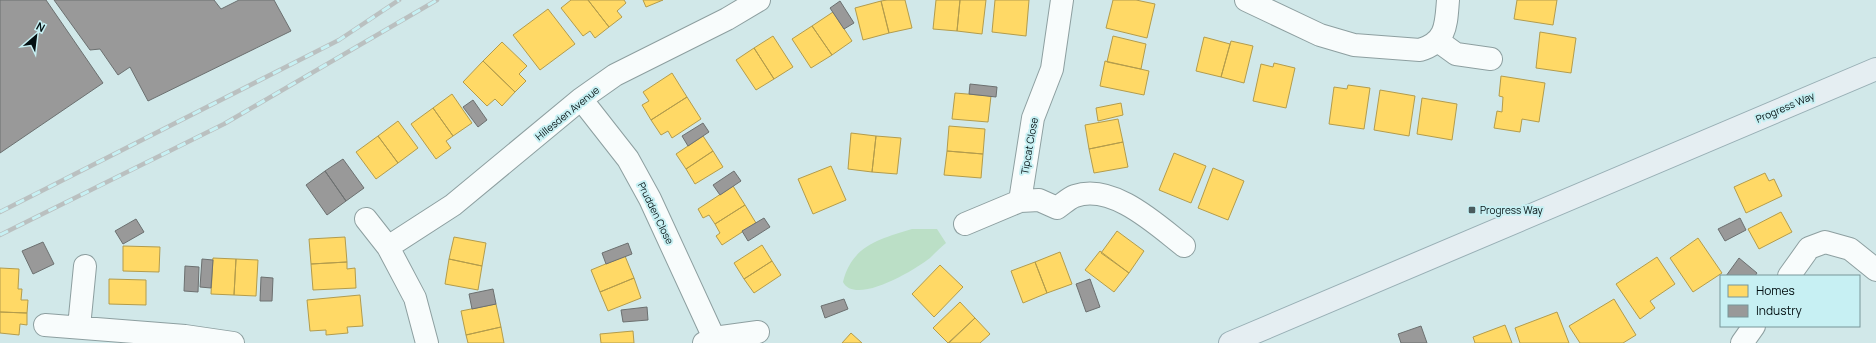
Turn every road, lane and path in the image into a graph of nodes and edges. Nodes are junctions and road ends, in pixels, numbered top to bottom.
1 (758, 0) edge
2 (1062, 0) edge
3 (1246, 0) edge
4 (1448, 0) edge
5 (1438, 41) junction
6 (1491, 59) dead end
7 (1876, 69) edge
8 (581, 99) junction
9 (1020, 201) junction
10 (366, 219) dead end
11 (965, 224) dead end
12 (1184, 246) dead end
13 (388, 247) junction
14 (85, 266) dead end
15 (1876, 270) edge
16 (1790, 275) edge
17 (45, 325) dead end
18 (79, 327) junction
19 (1753, 327) edge
20 (758, 332) dead end
21 (709, 340) edge
22 (425, 342) edge
23 (233, 343) edge
24 (1230, 343) edge
25 (1742, 343) edge

1 - 8 street, Hillesden Avenue
2 - 9 street, Tipcat Close
3 - 5 street
4 - 5 street
5 - 6 street
7 - 24 main road, Progress Way
8 - 13 street, Hillesden Avenue
8 - 21 street, Prudden Close
9 - 11 street
9 - 12 street
10 - 13 street
13 - 22 street
14 - 18 street
15 - 16 street
17 - 18 street
18 - 23 street
19 - 25 street
20 - 21 street, Prudden Close

